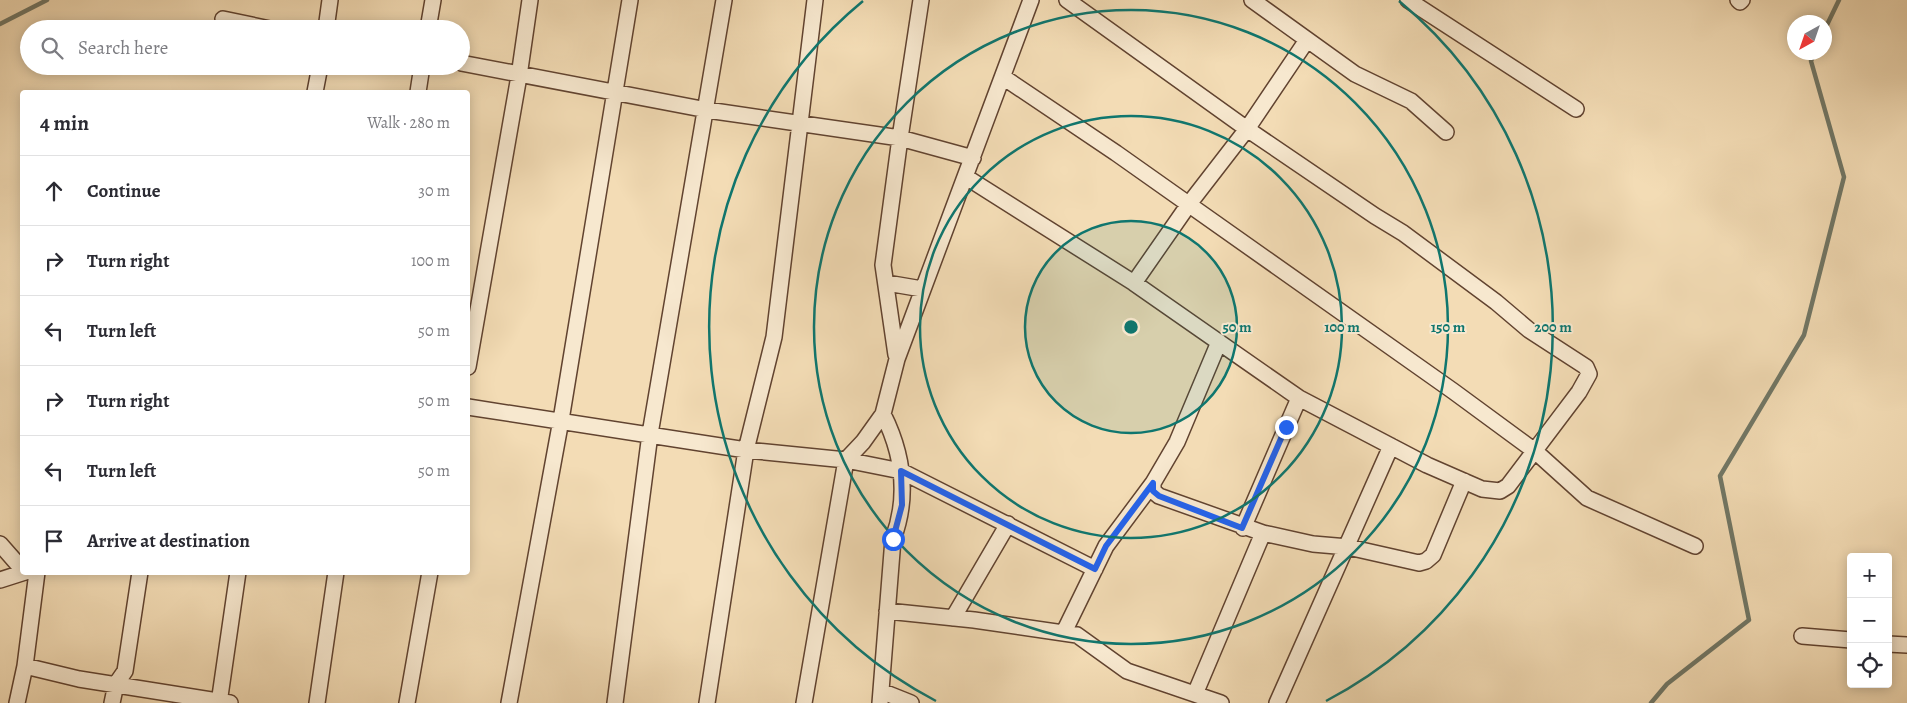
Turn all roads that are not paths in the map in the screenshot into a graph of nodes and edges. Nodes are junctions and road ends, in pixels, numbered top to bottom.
1 (330, 0) edge
2 (433, 0) edge
3 (530, 0) edge
4 (630, 0) edge
5 (724, 0) edge
6 (815, 0) edge
7 (921, 0) edge
8 (1031, 0) edge
9 (1067, 0) edge
10 (1252, 0) edge
11 (1408, 0) edge
12 (223, 19) dead end
13 (228, 20) edge
14 (327, 20) edge
15 (430, 20) edge
16 (1307, 40) junction
17 (470, 65) edge
18 (318, 75) edge
19 (421, 75) edge
20 (519, 76) junction
21 (1003, 77) junction
22 (315, 90) edge
23 (418, 90) edge
24 (614, 94) junction
25 (1576, 109) dead end
26 (707, 110) junction
27 (800, 123) junction
28 (1247, 129) junction
29 (1446, 132) dead end
30 (900, 138) junction
31 (973, 158) junction
32 (966, 177) junction
33 (1188, 204) junction
34 (887, 282) junction
35 (1134, 283) junction
36 (922, 289) junction
37 (1219, 342) junction
38 (470, 356) edge
39 (897, 359) junction
40 (1299, 398) junction
41 (470, 407) edge
42 (883, 414) junction
43 (561, 420) junction
44 (650, 434) junction
45 (1391, 446) junction
46 (746, 450) junction
47 (1536, 452) junction
48 (846, 460) junction
49 (901, 471) junction
50 (1464, 481) junction
51 (1153, 483) junction
52 (1008, 524) junction
53 (1242, 528) junction
54 (1263, 534) junction
55 (0, 544) edge
56 (1695, 546) dead end
57 (1348, 547) junction
58 (20, 567) edge
59 (1095, 569) junction
60 (20, 574) edge
61 (37, 575) edge
62 (140, 575) edge
63 (238, 575) edge
64 (336, 575) edge
65 (429, 575) edge
66 (0, 580) edge
67 (887, 611) junction
68 (953, 618) junction
69 (1064, 632) junction
70 (1802, 636) dead end
71 (1847, 640) edge
72 (1892, 644) edge
73 (1907, 645) edge
74 (25, 666) junction
75 (116, 684) junction
76 (1195, 694) junction
77 (880, 697) edge
78 (222, 702) edge
79 (17, 703) edge
80 (112, 703) edge
81 (316, 703) edge
82 (406, 703) edge
83 (509, 703) edge
84 (615, 703) edge
85 (707, 703) edge
86 (804, 703) edge
87 (911, 703) edge
88 (1221, 703) edge
89 (1277, 703) edge

1 - 14 street
2 - 15 street
3 - 20 street
4 - 24 street
5 - 26 street
6 - 27 street
7 - 30 street
8 - 21 street
9 - 28 street
10 - 16 street
11 - 25 street
12 - 13 street
16 - 28 street
16 - 29 street
17 - 20 street
18 - 22 street
19 - 23 street
20 - 24 street
20 - 38 street
21 - 31 street
21 - 33 street
24 - 26 street
24 - 43 street
26 - 27 street
26 - 44 street
27 - 30 street
27 - 46 street
28 - 33 street
28 - 47 street
30 - 31 street
30 - 34 street
31 - 32 street
32 - 35 street
32 - 36 street
33 - 35 street
33 - 47 street
34 - 36 street
34 - 39 street
35 - 37 street
36 - 39 street
37 - 40 street
37 - 51 street
39 - 42 street
40 - 45 street
40 - 53 street
41 - 43 street
42 - 48 street
42 - 49 street
43 - 44 street
43 - 83 street
44 - 46 street
44 - 84 street
45 - 50 street
45 - 57 street
46 - 48 street
46 - 85 street
47 - 50 street
47 - 56 street
48 - 49 street
48 - 86 street
49 - 52 street
49 - 67 street
50 - 57 street
51 - 53 street
51 - 59 street
52 - 59 street
52 - 68 street
53 - 54 street
54 - 57 street
54 - 76 street
55 - 58 street
57 - 89 street
59 - 69 street
60 - 66 street
61 - 74 street
62 - 75 street
63 - 78 street
64 - 81 street
65 - 82 street
67 - 68 street
67 - 77 street
68 - 69 street
69 - 76 street
70 - 71 street
72 - 73 street
74 - 75 street
74 - 79 street
75 - 78 street
75 - 80 street
76 - 88 street
77 - 87 street

